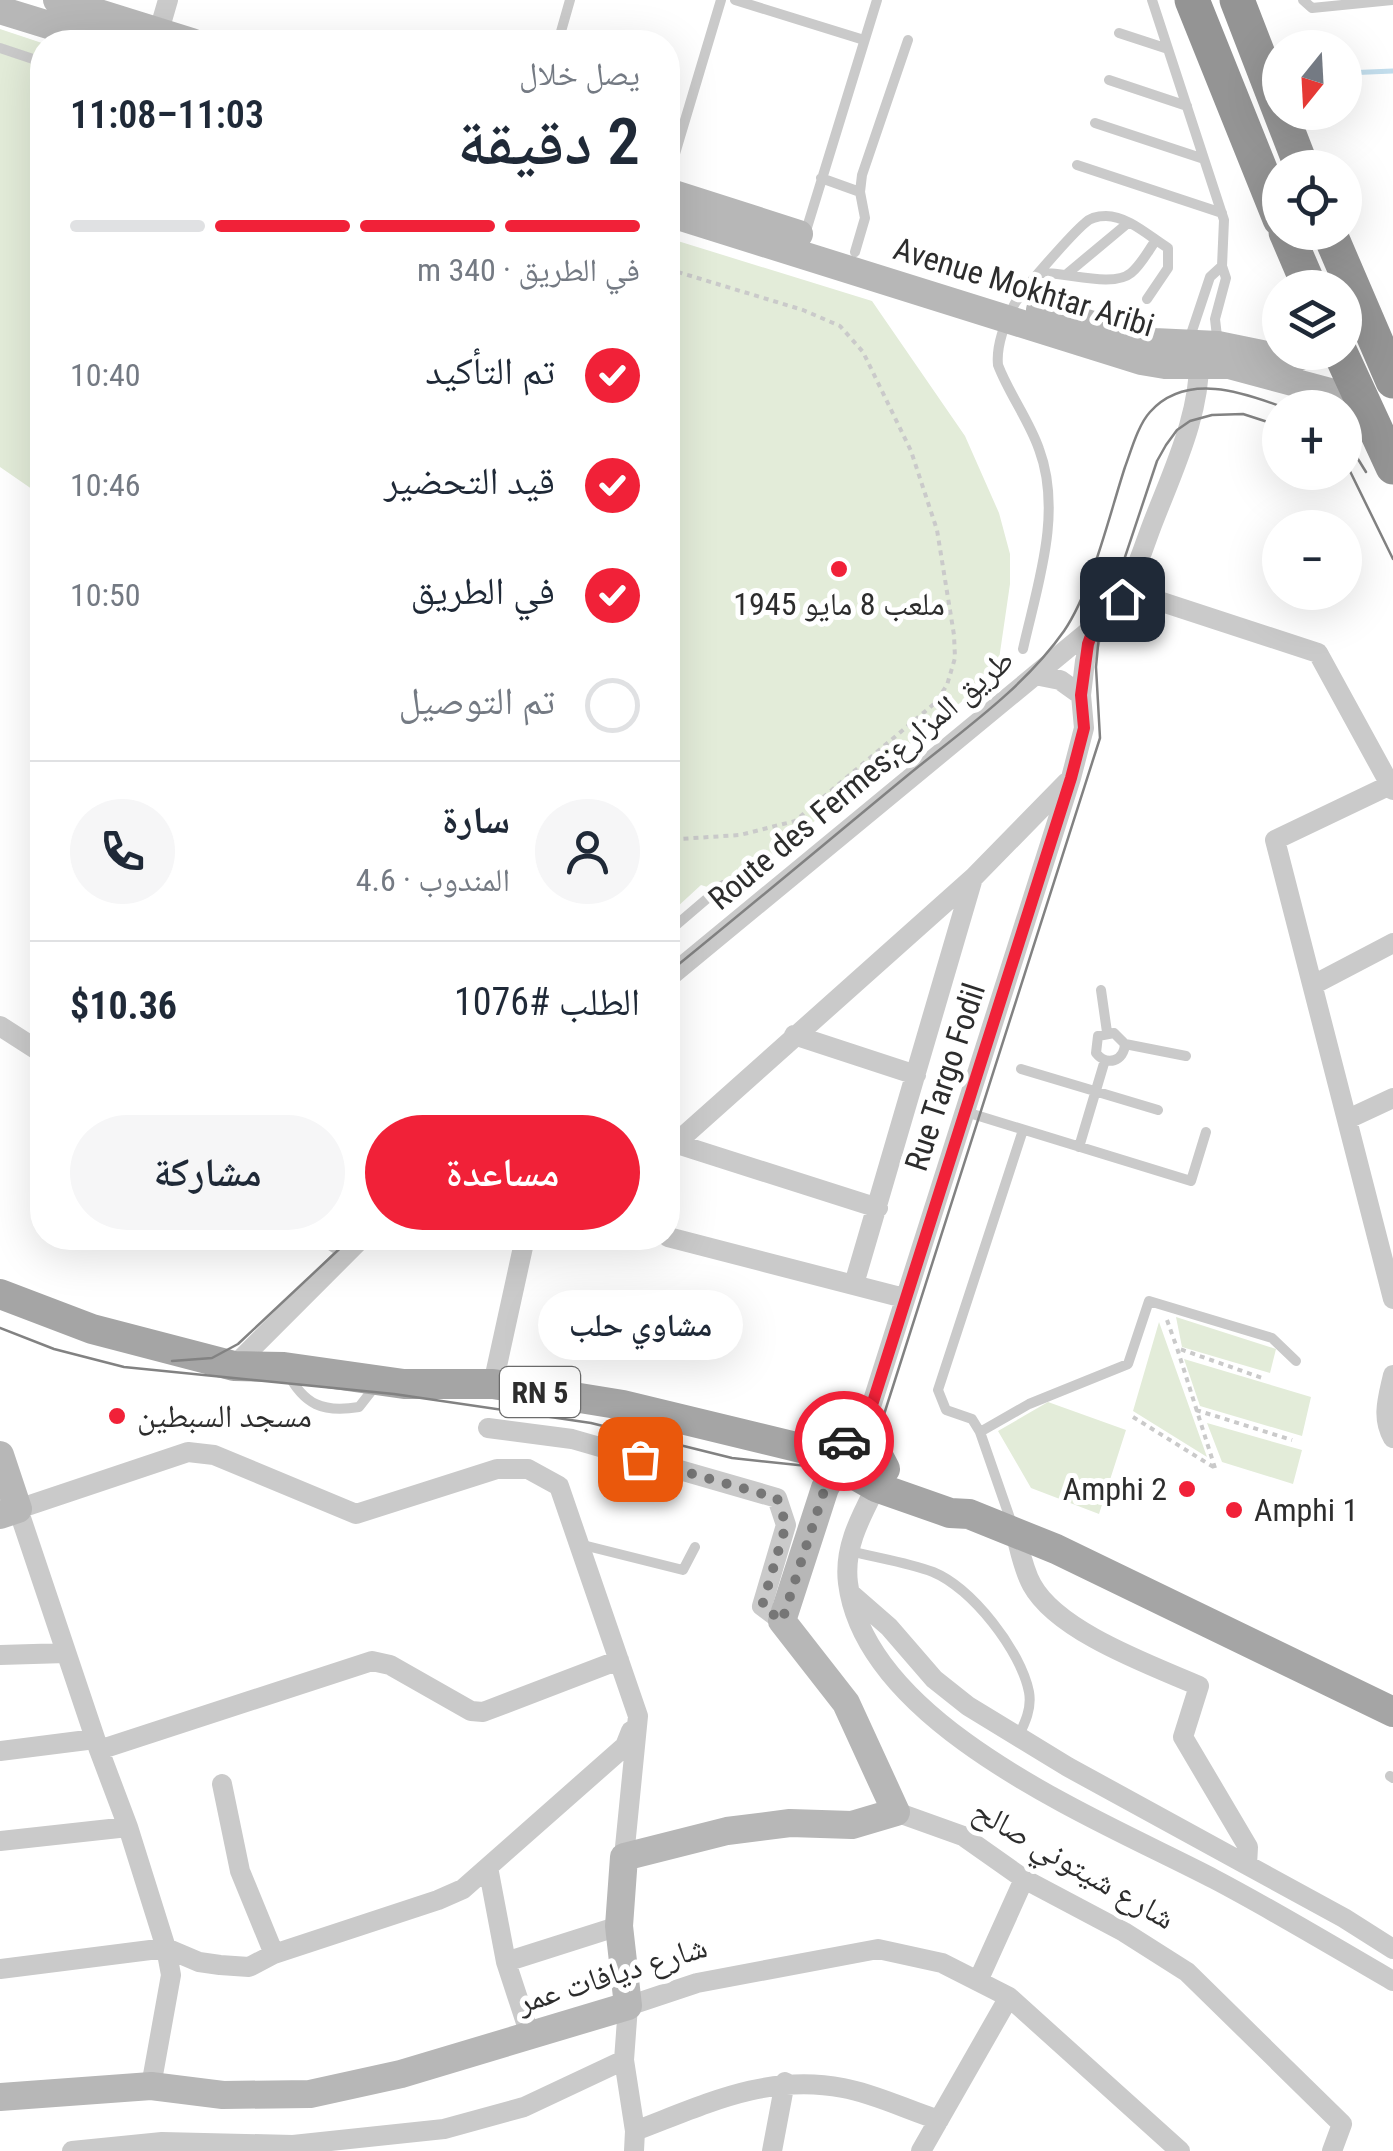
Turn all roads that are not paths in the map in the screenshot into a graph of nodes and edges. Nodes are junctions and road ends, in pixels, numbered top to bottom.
1 (57, 0) edge
2 (168, 0) edge
3 (570, 0) edge
4 (721, 0) edge
5 (734, 0) edge
6 (876, 0) edge
7 (1152, 0) edge
8 (1192, 0) edge
9 (1237, 0) edge
10 (1302, 0) edge
11 (1392, 0) edge
12 (0, 10) edge
13 (65, 30) edge
14 (139, 30) edge
15 (160, 30) edge
16 (561, 30) edge
17 (1118, 33) dead end
18 (864, 40) junction
19 (908, 40) dead end
20 (0, 48) edge
21 (1168, 49) junction
22 (30, 58) edge
23 (1109, 80) dead end
24 (1187, 106) junction
25 (1094, 123) dead end
26 (680, 137) edge
27 (1295, 150) edge
28 (1204, 159) junction
29 (1077, 165) dead end
30 (1262, 174) edge
31 (822, 178) junction
32 (860, 192) junction
33 (680, 197) edge
34 (1222, 213) junction
35 (680, 216) edge
36 (1128, 223) junction
37 (1156, 240) junction
38 (801, 245) junction
39 (1336, 250) edge
40 (854, 252) junction
41 (1222, 266) junction
42 (1042, 272) junction
43 (1068, 273) junction
44 (1148, 299) dead end
45 (1012, 311) junction
46 (1201, 350) junction
47 (1262, 357) edge
48 (1362, 368) edge
49 (1386, 385) edge
50 (1393, 467) edge
51 (1128, 588) junction
52 (1094, 627) junction
53 (1023, 650) dead end
54 (1035, 675) junction
55 (1081, 695) junction
56 (1071, 778) junction
57 (1392, 788) edge
58 (974, 877) junction
59 (723, 885) dead end
60 (680, 922) edge
61 (1393, 943) edge
62 (680, 968) edge
63 (1312, 985) junction
64 (1101, 990) dead end
65 (0, 1026) edge
66 (1107, 1032) junction
67 (794, 1036) junction
68 (1125, 1044) junction
69 (30, 1046) edge
70 (1186, 1056) dead end
71 (1105, 1060) junction
72 (1021, 1069) dead end
73 (916, 1076) junction
74 (1096, 1092) junction
75 (1393, 1098) edge
76 (1158, 1110) dead end
77 (966, 1112) junction
78 (1348, 1119) junction
79 (1023, 1130) junction
80 (1206, 1132) dead end
81 (680, 1139) edge
82 (1079, 1147) junction
83 (680, 1150) edge
84 (878, 1208) junction
85 (680, 1239) edge
86 (348, 1250) edge
87 (522, 1250) edge
88 (1388, 1254) edge
89 (854, 1284) junction
90 (2, 1296) edge
91 (904, 1298) junction
92 (1393, 1299) edge
93 (1296, 1361) dead end
94 (234, 1366) junction
95 (1393, 1375) edge
96 (493, 1384) junction
97 (862, 1425) junction
98 (488, 1428) dead end
99 (980, 1432) junction
100 (1393, 1438) edge
101 (0, 1455) edge
102 (829, 1460) junction
103 (881, 1478) junction
104 (9, 1512) edge
105 (1015, 1532) junction
106 (579, 1544) junction
107 (695, 1547) dead end
108 (850, 1551) junction
109 (850, 1593) junction
110 (782, 1621) junction
111 (66, 1652) junction
112 (0, 1655) edge
113 (619, 1660) junction
114 (948, 1692) junction
115 (924, 1709) junction
116 (1393, 1712) edge
117 (638, 1716) junction
118 (1017, 1738) junction
119 (97, 1744) junction
120 (0, 1750) edge
121 (222, 1784) dead end
122 (896, 1812) junction
123 (128, 1826) junction
124 (0, 1841) edge
125 (624, 1857) junction
126 (1247, 1865) junction
127 (488, 1867) junction
128 (1024, 1878) junction
129 (619, 1926) junction
130 (166, 1948) junction
131 (1393, 1949) edge
132 (274, 1954) junction
133 (506, 1962) junction
134 (0, 1969) edge
135 (978, 1980) junction
136 (1393, 1981) edge
137 (1009, 1997) junction
138 (628, 2006) junction
139 (530, 2035) junction
140 (624, 2060) junction
141 (784, 2082) junction
142 (151, 2086) junction
143 (0, 2097) edge
144 (939, 2120) junction
145 (635, 2141) edge
146 (138, 2148) edge
147 (72, 2151) edge
148 (772, 2151) edge
149 (921, 2151) edge
150 (1180, 2151) edge
151 (1332, 2151) edge

1 - 14 street
2 - 15 street
3 - 16 lane
4 - 26 lane
5 - 18 lane
6 - 18 lane
7 - 21 lane
8 - 30 highway
9 - 27 highway
10 - 11 lane
12 - 13 street
17 - 21 lane
18 - 31 lane
19 - 32 lane
20 - 22 lane
21 - 24 lane
23 - 24 lane
24 - 28 lane
25 - 28 lane
28 - 34 lane
29 - 34 lane
31 - 32 lane
31 - 38 lane
32 - 40 lane
33 - 38 street, Avenue Mokhtar Aribi
34 - 41 lane
35 - 38 street, Avenue Mokhtar Aribi
36 - 37 lane
36 - 42 lane
36 - 43 lane
37 - 43 lane
37 - 44 lane
38 - 40 street, Avenue Mokhtar Aribi
38 - 45 street, Avenue Mokhtar Aribi
39 - 49 highway
40 - 45 street, Avenue Mokhtar Aribi
41 - 46 lane
41 - 46 lane
42 - 43 lane
42 - 45 lane
45 - 46 street, Avenue Mokhtar Aribi
45 - 53 lane
46 - 47 street, Avenue Mokhtar Aribi
46 - 49 street, Avenue Mokhtar Aribi
46 - 51 street, Rue Targo Fodil
48 - 49 highway
49 - 50 highway
51 - 52 street, Rue Targo Fodil
51 - 57 street
52 - 54 street, Route des Fermes;طريق المزارع
52 - 55 street, Rue Targo Fodil
54 - 55 street
54 - 62 street, Route des Fermes;طريق المزارع
55 - 56 street, Rue Targo Fodil
56 - 58 street
56 - 77 street, Rue Targo Fodil
57 - 63 street
58 - 67 street
58 - 73 street
59 - 60 lane
61 - 63 street
63 - 78 street
64 - 66 lane
65 - 69 street
66 - 68 lane
66 - 71 lane
67 - 73 street
67 - 81 street
68 - 70 lane
68 - 71 lane
71 - 74 lane
72 - 74 lane
73 - 84 street
74 - 76 lane
74 - 82 lane
75 - 78 street
77 - 79 lane
77 - 91 street, Rue Targo Fodil
78 - 88 street
79 - 82 lane
79 - 99 lane
80 - 82 lane
83 - 84 street
84 - 89 street
85 - 89 street
86 - 94 street
87 - 96 street
88 - 92 street
89 - 91 street
90 - 94 main road, RN 5
91 - 97 street, Rue Targo Fodil
93 - 99 lane
94 - 96 main road, RN 5
95 - 100 street
96 - 102 main road, RN 5
97 - 102 street
97 - 103 main road
98 - 110 street
99 - 105 lane
101 - 104 street
102 - 103 main road, RN 5
102 - 110 street
103 - 105 main road, RN 5
103 - 108 street
104 - 106 street
104 - 111 street
105 - 116 main road, RN 5
105 - 126 street
106 - 107 lane
106 - 113 street
108 - 109 street
108 - 118 lane
109 - 114 street
109 - 115 street
110 - 122 street
111 - 112 street
111 - 119 street
113 - 117 street
113 - 119 street
114 - 115 street
114 - 118 street
115 - 136 street
117 - 125 street
117 - 127 street
118 - 126 street
119 - 120 street
119 - 123 street
121 - 132 street
122 - 125 street
122 - 128 street, شارع شيتوني صالح
123 - 124 street
123 - 130 street
125 - 129 street
126 - 131 street
127 - 132 street
127 - 133 street
128 - 135 street
128 - 151 street, شارع شيتوني صالح
129 - 133 street
129 - 138 street
130 - 132 street
130 - 134 street
130 - 142 street
133 - 139 street
135 - 137 street, شارع ديافات عمر
135 - 138 street, شارع ديافات عمر
137 - 144 street
137 - 150 street, شارع ديافات عمر
138 - 139 street, شارع ديافات عمر
138 - 140 street
139 - 142 street, شارع ديافات عمر
140 - 145 street
140 - 146 street
141 - 144 street
141 - 145 street
141 - 148 street
142 - 143 street, شارع ديافات عمر
144 - 149 street
146 - 147 street

